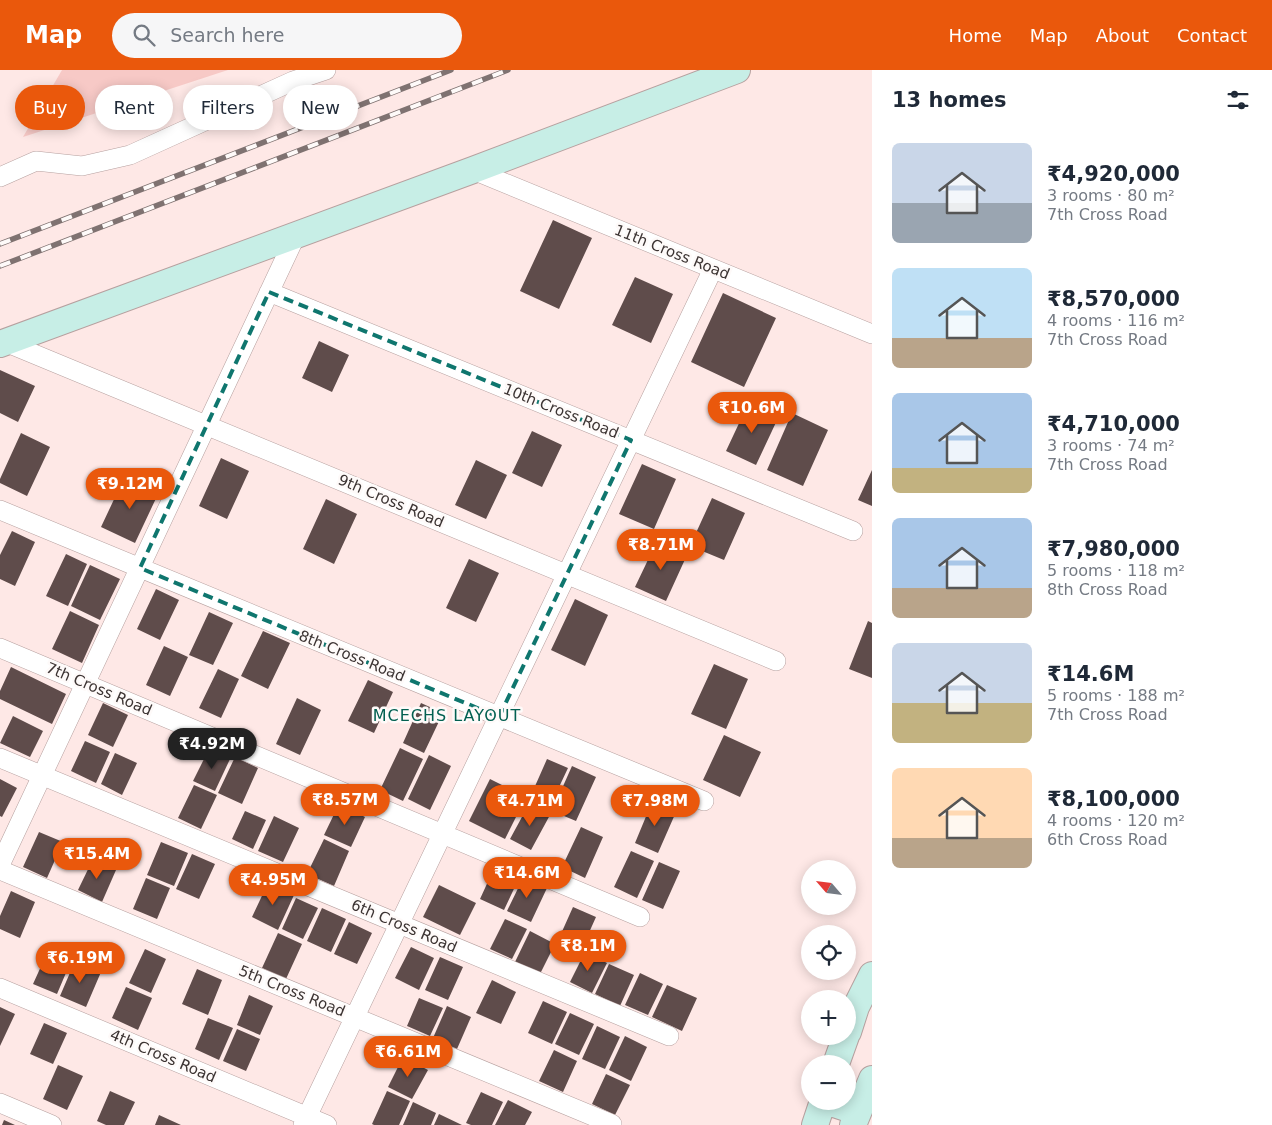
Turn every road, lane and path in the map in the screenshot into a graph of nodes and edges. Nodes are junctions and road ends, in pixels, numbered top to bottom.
1 (326, 70) edge
2 (737, 70) edge
3 (473, 170) junction
4 (0, 177) edge
5 (297, 234) junction
6 (713, 269) junction
7 (269, 292) junction
8 (872, 334) edge
9 (3, 343) edge
10 (207, 425) junction
11 (631, 440) junction
12 (0, 510) edge
13 (854, 530) dead end
14 (140, 568) junction
15 (567, 575) junction
16 (0, 648) edge
17 (776, 661) dead end
18 (86, 684) junction
19 (499, 716) junction
20 (0, 758) edge
21 (42, 775) junction
22 (704, 801) dead end
23 (443, 834) junction
24 (0, 865) edge
25 (0, 870) edge
26 (640, 917) dead end
27 (399, 924) junction
28 (872, 975) edge
29 (0, 988) edge
30 (856, 1007) edge
31 (355, 1017) junction
32 (669, 1036) dead end
33 (872, 1079) edge
34 (0, 1103) edge
35 (821, 1110) edge
36 (840, 1110) edge
37 (856, 1119) edge
38 (305, 1121) edge
39 (612, 1124) dead end
40 (52, 1125) edge
41 (327, 1125) edge
42 (815, 1125) edge

1 - 4 street
2 - 3 street
3 - 5 street
3 - 6 street, 11th Cross Road
5 - 7 street
5 - 9 street
6 - 8 street, 11th Cross Road
6 - 11 street
7 - 10 street
7 - 11 street, 10th Cross Road
9 - 10 street, 9th Cross Road
10 - 14 street
10 - 15 street, 9th Cross Road
11 - 13 street, 10th Cross Road
11 - 15 street
12 - 14 street, 8th Cross Road
14 - 18 street
14 - 19 street, 8th Cross Road
15 - 17 street, 9th Cross Road
15 - 19 street
16 - 18 street, 7th Cross Road
18 - 21 street
18 - 23 street, 7th Cross Road
19 - 22 street, 8th Cross Road
19 - 23 street
20 - 21 street, 6th Cross Road
21 - 24 street
21 - 27 street, 6th Cross Road
23 - 26 street, 7th Cross Road
23 - 27 street
25 - 31 street, 5th Cross Road
27 - 31 street
27 - 32 street, 6th Cross Road
28 - 30 street
29 - 38 street, 4th Cross Road
31 - 38 street
31 - 39 street, 5th Cross Road
33 - 37 street
34 - 40 street
35 - 42 street
36 - 37 street
38 - 41 street, 4th Cross Road

